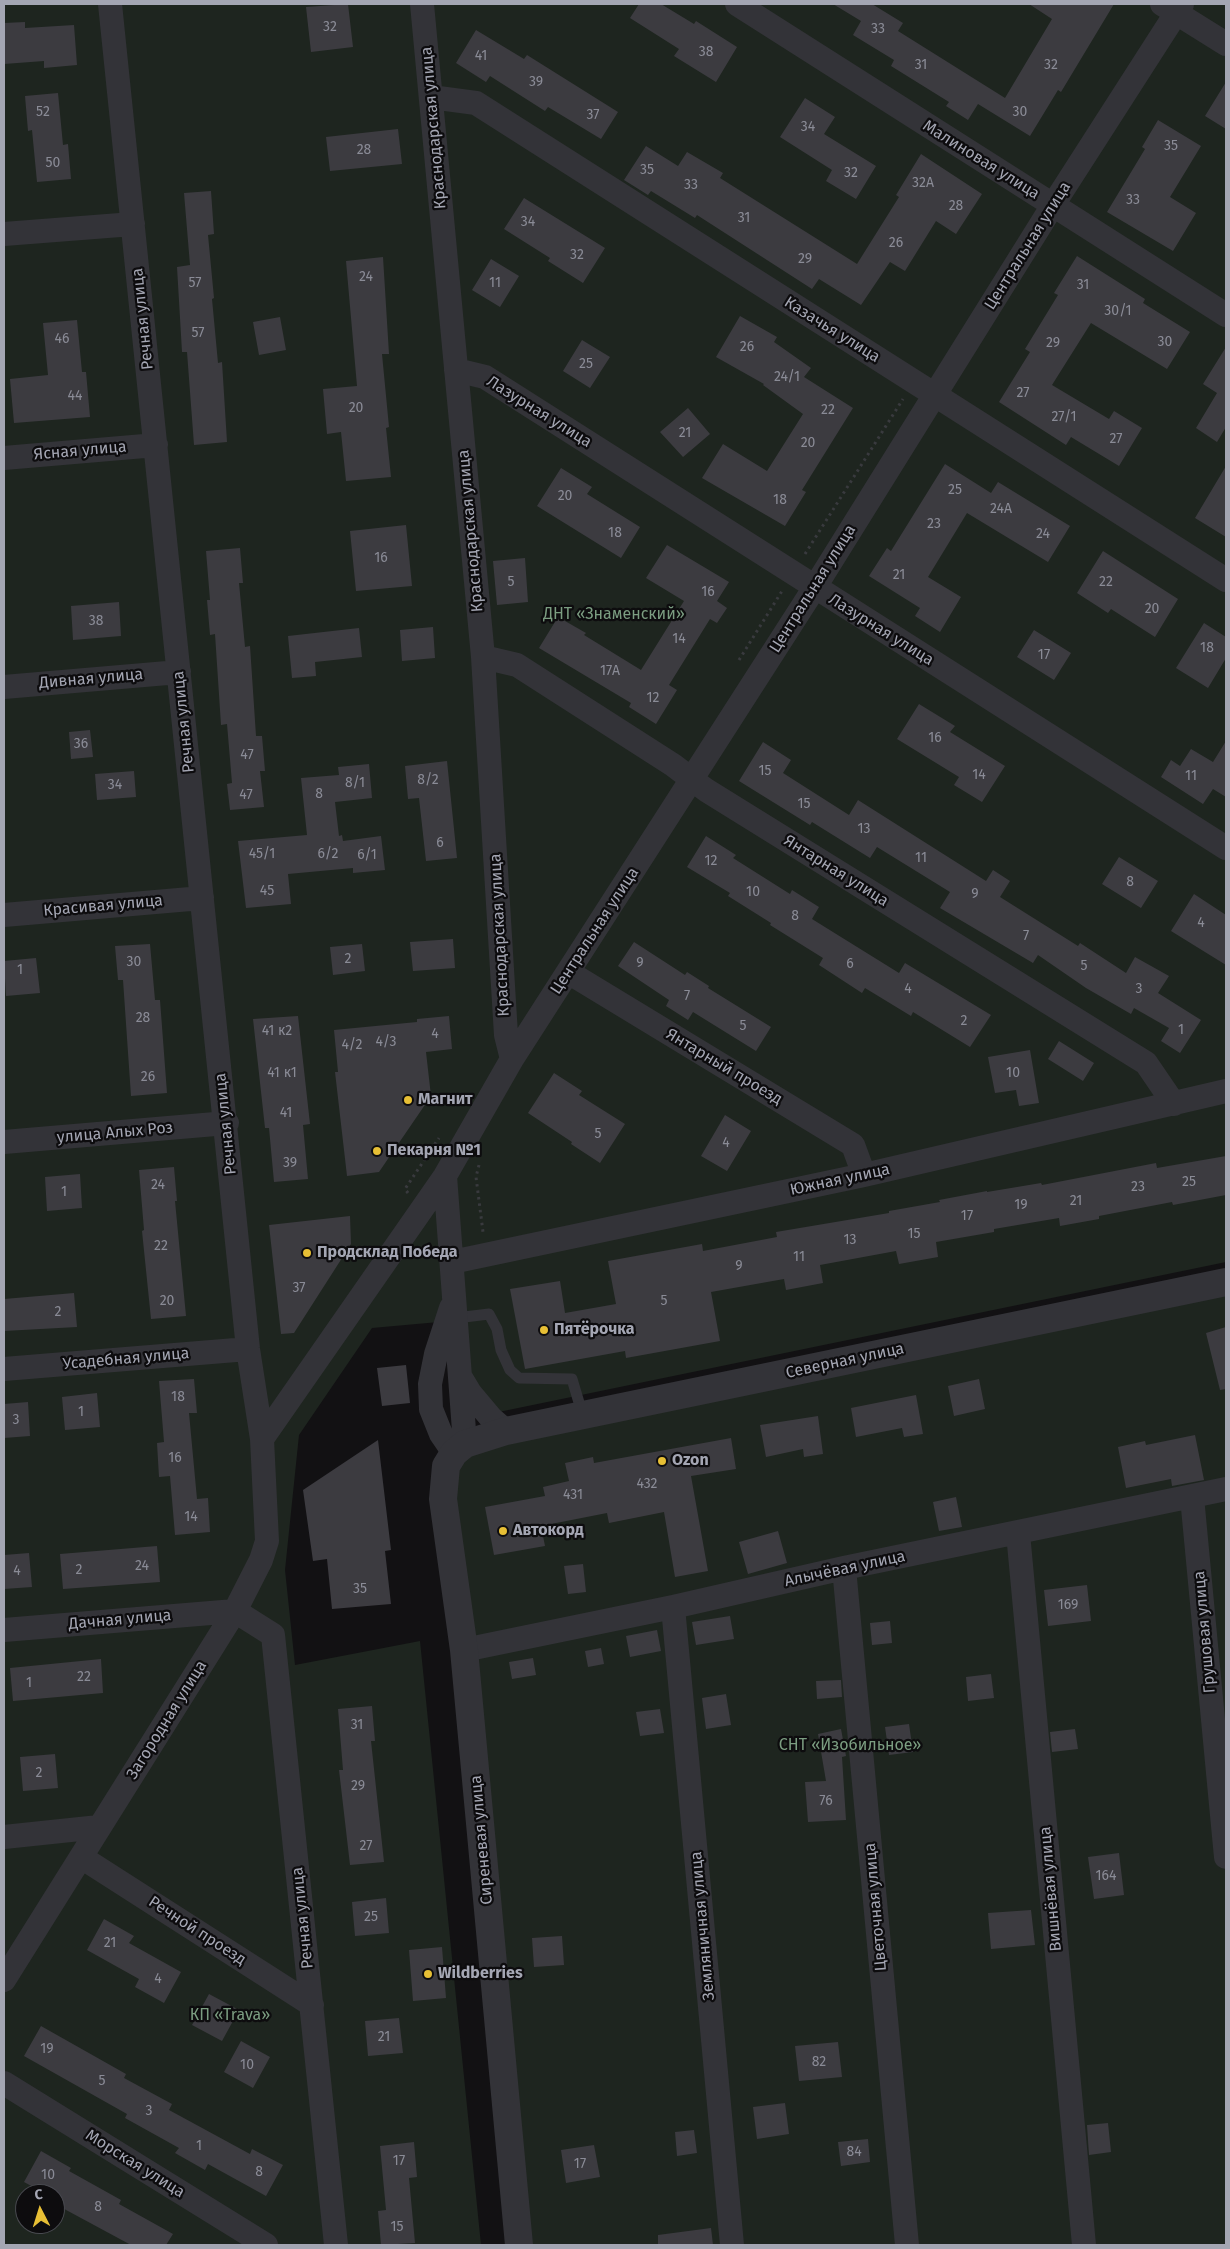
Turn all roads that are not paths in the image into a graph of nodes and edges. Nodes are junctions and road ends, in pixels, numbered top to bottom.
1 (110, 4) edge
2 (422, 4) edge
3 (737, 4) edge
4 (1173, 7) edge
5 (1226, 44) edge
6 (431, 97) junction
7 (1053, 205) junction
8 (133, 224) junction
9 (4, 234) edge
10 (1226, 315) edge
11 (456, 370) junction
12 (934, 395) junction
13 (156, 445) junction
14 (4, 458) edge
15 (1226, 580) edge
16 (815, 587) junction
17 (483, 657) junction
18 (179, 672) junction
19 (4, 687) edge
20 (692, 778) junction
21 (1226, 848) edge
22 (202, 898) junction
23 (4, 914) edge
24 (568, 972) junction
25 (512, 1059) junction
26 (1226, 1092) edge
27 (1174, 1104) junction
28 (226, 1123) junction
29 (4, 1142) edge
30 (864, 1175) junction
31 (445, 1176) junction
32 (452, 1262) junction
33 (1226, 1282) edge
34 (455, 1307) junction
35 (248, 1348) junction
36 (4, 1369) edge
37 (460, 1376) junction
38 (583, 1416) junction
39 (506, 1432) junction
40 (262, 1439) junction
41 (459, 1448) junction
42 (1226, 1489) edge
43 (1192, 1497) junction
44 (1018, 1533) junction
45 (844, 1568) junction
46 (673, 1607) junction
47 (235, 1611) junction
48 (4, 1630) edge
49 (464, 1650) junction
50 (99, 1827) junction
51 (4, 1837) edge
52 (81, 1857) junction
53 (1226, 1857) edge
54 (4, 1980) edge
55 (312, 2004) junction
56 (4, 2083) edge
57 (266, 2245) edge
58 (336, 2245) edge
59 (519, 2245) edge
60 (732, 2245) edge
61 (907, 2245) edge
62 (1084, 2245) edge

1 - 8 street, Речная улица
2 - 6 street, Краснодарская улица
3 - 7 street, Малиновая улица
4 - 5 street
4 - 7 street, Центральная улица
6 - 11 street, Краснодарская улица
6 - 12 street, Казачья улица
7 - 10 street, Малиновая улица
7 - 12 street, Центральная улица
8 - 9 street
8 - 13 street, Речная улица
11 - 16 street, Лазурная улица
11 - 17 street, Краснодарская улица
12 - 15 street, Казачья улица
12 - 16 street, Центральная улица
13 - 14 street, Ясная улица
13 - 18 street, Речная улица
16 - 20 street, Центральная улица
16 - 21 street, Лазурная улица
17 - 20 street, Янтарная улица
17 - 25 street, Краснодарская улица
18 - 19 street, Дивная улица
18 - 22 street, Речная улица
20 - 24 street, Центральная улица
20 - 27 street, Янтарная улица
22 - 23 street, Красивая улица
22 - 28 street, Речная улица
24 - 25 street, Центральная улица
24 - 30 street, Янтарный проезд
25 - 31 street, Центральная улица
26 - 27 street, Южная улица
27 - 30 street, Южная улица
28 - 29 street, улица Алых Роз
28 - 35 street, Речная улица
30 - 32 street, Южная улица
31 - 32 street
31 - 40 street, Центральная улица
32 - 34 street
33 - 38 street, Северная улица
34 - 37 street
34 - 38 lane
34 - 41 street
35 - 36 street, Усадебная улица
35 - 40 street, Речная улица
37 - 39 street
37 - 41 street
38 - 39 street, Северная улица
39 - 41 street, Северная улица
40 - 47 street, Загородная улица
41 - 49 street, Сиреневая улица
42 - 43 street, Алычёвая улица
43 - 44 street, Алычёвая улица
43 - 53 street, Грушовая улица
44 - 45 street, Алычёвая улица
44 - 62 street, Вишнёвая улица
45 - 46 street, Алычёвая улица
45 - 61 street, Цветочная улица
46 - 49 street, Алычёвая улица
46 - 60 street, Земляничная улица
47 - 48 street, Дачная улица
47 - 50 street, Загородная улица
47 - 55 street, Речная улица
49 - 59 street, Сиреневая улица
50 - 51 street
50 - 52 street, Загородная улица
52 - 54 street, Загородная улица
52 - 55 street, Речной проезд
55 - 58 street, Речная улица
56 - 57 street, Морская улица

